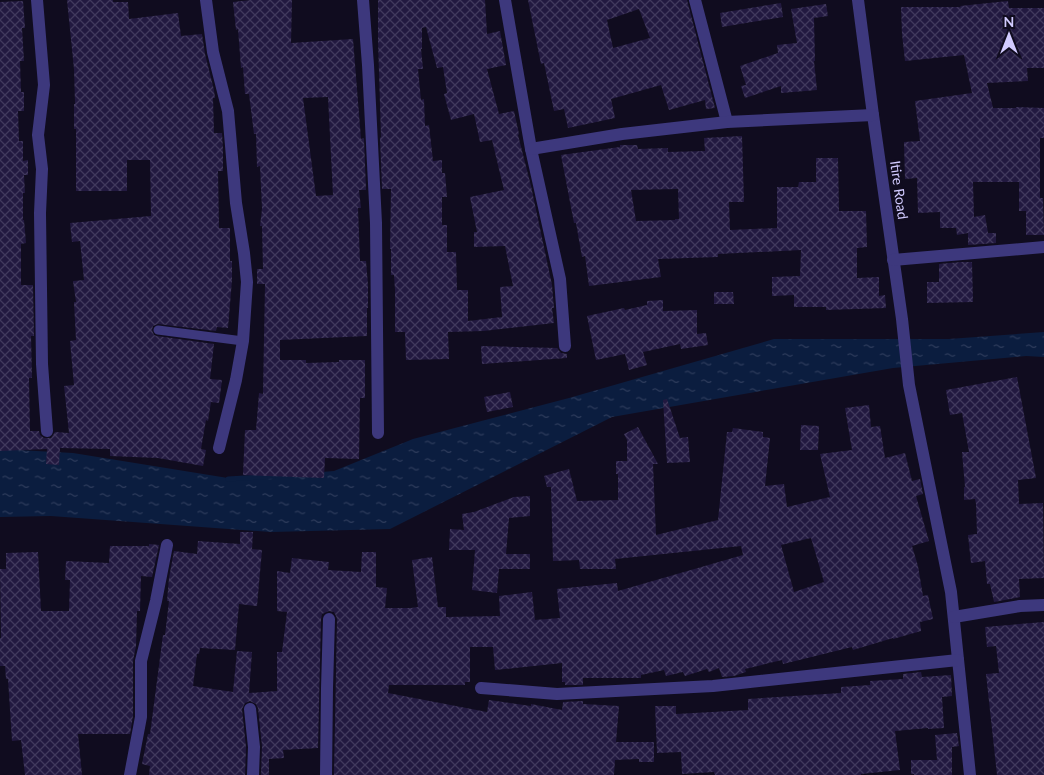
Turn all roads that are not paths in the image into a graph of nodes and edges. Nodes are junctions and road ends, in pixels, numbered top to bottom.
1 (37, 0) edge
2 (206, 0) edge
3 (363, 0) edge
4 (505, 0) edge
5 (695, 0) edge
6 (858, 0) edge
7 (873, 115) junction
8 (727, 122) junction
9 (531, 149) junction
10 (1044, 247) edge
11 (894, 260) junction
12 (158, 330) dead end
13 (243, 341) junction
14 (565, 346) dead end
15 (47, 431) dead end
16 (378, 433) dead end
17 (220, 448) dead end
18 (167, 545) dead end
19 (1044, 605) edge
20 (954, 617) junction
21 (329, 619) dead end
22 (958, 660) junction
23 (481, 688) dead end
24 (250, 710) dead end
25 (130, 775) edge
26 (253, 775) edge
27 (326, 775) edge
28 (970, 775) edge

1 - 15 street
2 - 13 street
3 - 16 street
4 - 9 street
5 - 8 street
6 - 7 street, Itire Road
7 - 8 street
7 - 11 street, Itire Road
8 - 9 street
9 - 14 street
10 - 11 street
11 - 20 street, Itire Road
12 - 13 lane
13 - 17 street
18 - 25 street
19 - 20 street
20 - 22 street, Itire Road
21 - 27 street
22 - 23 street
22 - 28 street, Itire Road
24 - 26 street

